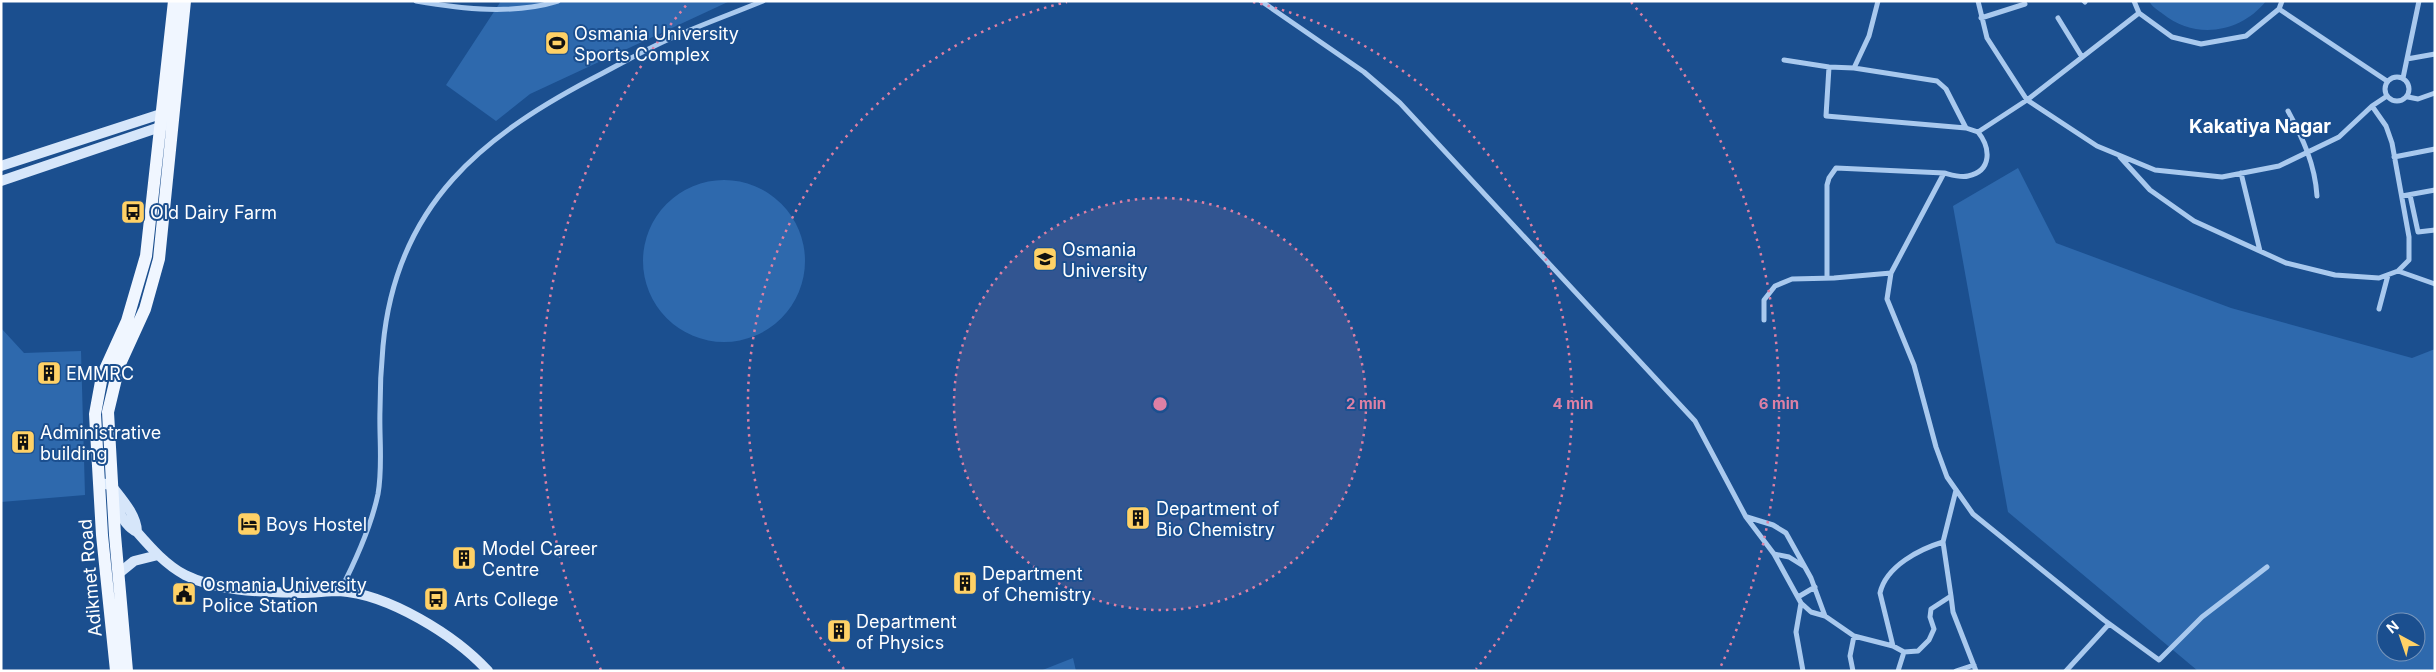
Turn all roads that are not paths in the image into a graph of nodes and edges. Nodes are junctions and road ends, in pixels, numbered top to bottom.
1 (174, 1) edge
2 (185, 1) edge
3 (416, 1) edge
4 (558, 1) edge
5 (763, 1) edge
6 (1261, 1) edge
7 (1878, 1) edge
8 (1978, 1) edge
9 (2134, 1) edge
10 (2282, 1) edge
11 (2419, 1) edge
12 (2025, 4) dead end
13 (2279, 9) junction
14 (2139, 13) junction
15 (1981, 18) junction
16 (2058, 18) dead end
17 (2435, 54) edge
18 (2082, 57) junction
19 (2407, 59) junction
20 (1784, 60) dead end
21 (1829, 67) junction
22 (1854, 68) junction
23 (2403, 78) junction
24 (2387, 81) junction
25 (2435, 94) edge
26 (2387, 96) junction
27 (2408, 97) junction
28 (2027, 100) junction
29 (2372, 106) junction
30 (2288, 111) dead end
31 (162, 114) junction
32 (175, 116) junction
33 (160, 127) junction
34 (1966, 128) junction
35 (1978, 132) junction
36 (2435, 149) edge
37 (2308, 152) junction
38 (2118, 154) junction
39 (2394, 157) junction
40 (1, 166) edge
41 (1944, 173) junction
42 (2241, 173) junction
43 (1, 181) edge
44 (2435, 190) edge
45 (2410, 194) junction
46 (2317, 196) dead end
47 (2402, 196) junction
48 (2435, 230) edge
49 (2260, 252) junction
50 (2398, 271) junction
51 (1891, 274) junction
52 (2388, 275) junction
53 (1827, 278) junction
54 (2435, 284) edge
55 (2379, 309) dead end
56 (1764, 320) dead end
57 (106, 484) junction
58 (1956, 490) junction
59 (1746, 517) junction
60 (1943, 542) junction
61 (1774, 554) junction
62 (158, 555) junction
63 (2267, 567) dead end
64 (1807, 568) junction
65 (118, 574) junction
66 (1815, 587) junction
67 (340, 591) junction
68 (1951, 596) junction
69 (1798, 597) junction
70 (1801, 603) junction
71 (1826, 616) junction
72 (2109, 624) junction
73 (1854, 636) junction
74 (1893, 646) junction
75 (1904, 652) junction
76 (1975, 668) edge
77 (116, 671) edge
78 (127, 671) edge
79 (488, 671) edge
80 (1803, 671) edge
81 (1853, 671) edge
82 (1898, 671) edge
83 (1956, 671) edge
84 (2066, 671) edge

1 - 31 main road
2 - 32 main road
3 - 4 street
5 - 67 street
6 - 59 street
7 - 22 street
8 - 15 street
9 - 14 street
10 - 13 street
11 - 19 street
12 - 15 street
13 - 14 street
13 - 24 street
14 - 18 street
15 - 28 street
16 - 18 street
17 - 19 street
18 - 28 street
19 - 23 street
20 - 21 street
21 - 22 street
21 - 34 street
22 - 34 street
23 - 24 street
23 - 27 street
24 - 26 street
25 - 27 street
26 - 27 street
26 - 29 street
28 - 35 street
28 - 38 street
29 - 37 street
29 - 39 street
30 - 37 street
31 - 32 main road
31 - 33 main road
31 - 40 main road
32 - 33 main road
32 - 57 main road
33 - 43 main road
33 - 57 main road
34 - 35 street
35 - 41 street
36 - 39 street
37 - 42 street
37 - 46 street
38 - 42 street
38 - 49 street
39 - 47 street
41 - 51 street
41 - 53 street
42 - 49 street
44 - 45 street
45 - 47 street
45 - 48 street
47 - 50 street
49 - 52 street
50 - 52 street
50 - 54 street
51 - 53 street
51 - 58 street
52 - 55 street
53 - 56 street
57 - 62 main road
57 - 65 main road, Adikmet Road
57 - 77 main road, Adikmet Road
58 - 60 street
58 - 72 street
59 - 61 street
59 - 64 street
60 - 68 street
60 - 74 street
61 - 64 street
61 - 69 street
62 - 65 main road
62 - 67 main road
63 - 72 street
64 - 66 street
65 - 78 main road, Adikmet Road
66 - 69 street
66 - 71 street
67 - 79 main road
68 - 75 street
68 - 76 street
69 - 70 street
70 - 71 street
70 - 80 street
71 - 73 street
72 - 84 street
73 - 74 street
73 - 81 street
74 - 75 street
75 - 82 street
76 - 83 street

